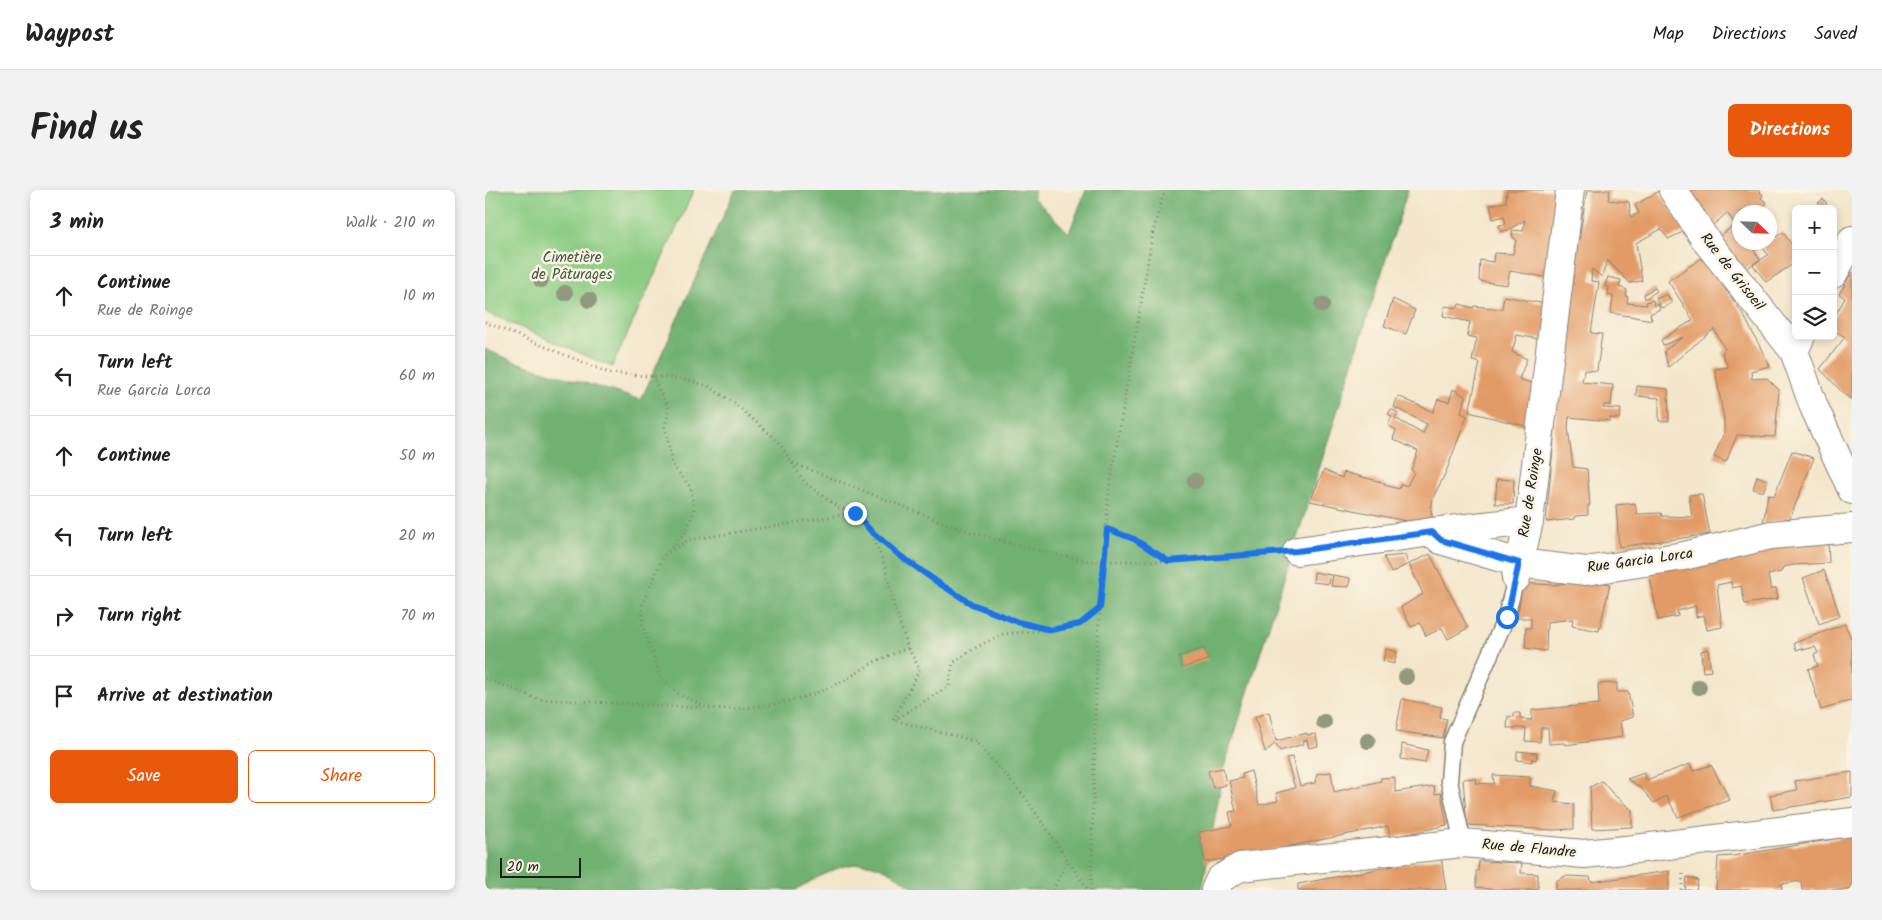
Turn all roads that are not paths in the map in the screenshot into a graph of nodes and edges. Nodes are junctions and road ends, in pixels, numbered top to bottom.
1 (1570, 190) edge
2 (1673, 190) edge
3 (1852, 240) edge
4 (1837, 267) edge
5 (1798, 344) edge
6 (1852, 490) edge
7 (1529, 521) junction
8 (1852, 528) edge
9 (1432, 532) junction
10 (1297, 551) road end
11 (1517, 571) junction
12 (1852, 822) edge
13 (1463, 843) junction
14 (1215, 890) edge

1 - 7 street, Rue de Roinge
2 - 5 street, Rue de Grisoeil
3 - 4 street
5 - 6 street, Rue de Grisoeil
7 - 9 street
7 - 11 street, Rue de Roinge
8 - 11 street, Rue Garcia Lorca
9 - 10 street
9 - 11 street, Rue Garcia Lorca
11 - 13 lane, Rue de Roinge
12 - 13 street, Rue de Flandre
13 - 14 street, Rue de Flandre

